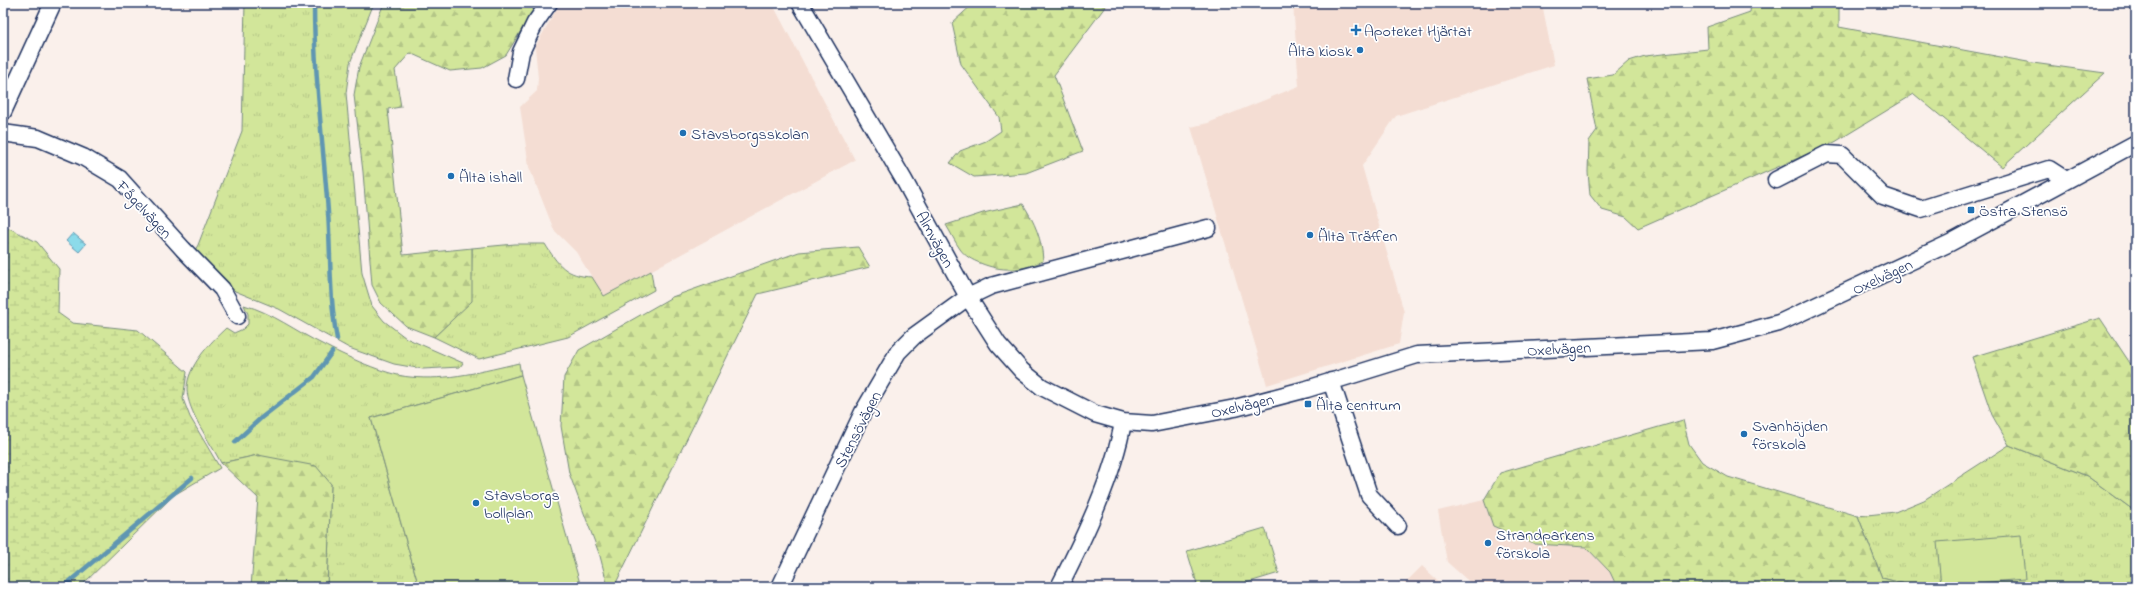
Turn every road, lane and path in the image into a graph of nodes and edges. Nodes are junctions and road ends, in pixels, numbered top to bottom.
1 (53, 3) edge
2 (549, 3) edge
3 (800, 3) edge
4 (516, 79) dead end
5 (3, 112) edge
6 (3, 132) edge
7 (2136, 143) edge
8 (1776, 180) dead end
9 (2066, 180) junction
10 (1208, 228) dead end
11 (968, 297) junction
12 (237, 316) dead end
13 (1331, 381) junction
14 (1123, 422) junction
15 (1398, 526) dead end
16 (780, 587) edge
17 (1059, 587) edge

1 - 5 street
2 - 4 street
3 - 11 street, Almvägen
6 - 12 street, Fågelvägen
7 - 9 street, Oxelvägen
8 - 9 street
9 - 13 street, Oxelvägen
10 - 11 street, Stensövägen
11 - 14 street, Almvägen
11 - 16 street, Stensövägen
13 - 14 street, Oxelvägen
13 - 15 street
14 - 17 street

